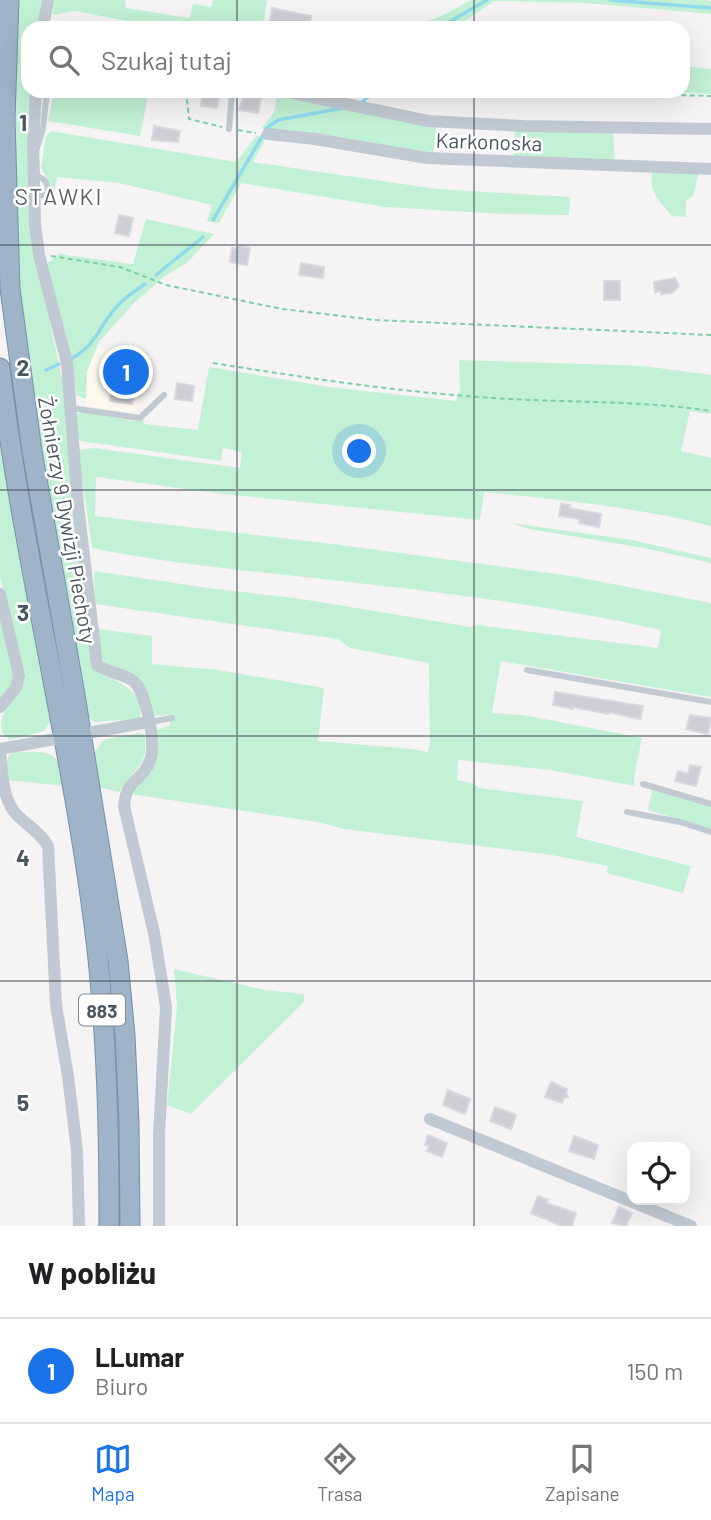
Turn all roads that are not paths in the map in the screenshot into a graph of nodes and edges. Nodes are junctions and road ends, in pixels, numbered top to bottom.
1 (9, 0) edge
2 (48, 0) edge
3 (44, 21) edge
4 (36, 98) edge
5 (46, 98) edge
6 (232, 98) edge
7 (317, 98) edge
8 (229, 129) road end
9 (711, 129) edge
10 (268, 134) dead end
11 (711, 169) edge
12 (33, 197) junction
13 (0, 368) edge
14 (164, 395) dead end
15 (71, 408) junction
16 (0, 594) edge
17 (527, 670) dead end
18 (711, 702) edge
19 (0, 707) edge
20 (172, 718) dead end
21 (148, 722) junction
22 (73, 737) junction
23 (0, 750) edge
24 (643, 784) dead end
25 (711, 804) edge
26 (627, 812) dead end
27 (711, 832) edge
28 (430, 1119) dead end
29 (79, 1226) edge
30 (109, 1226) edge
31 (130, 1226) edge
32 (159, 1226) edge
33 (691, 1226) edge

1 - 22 highway, Żołnierzy 9 Dywizji Piechoty / 883
2 - 3 street
4 - 12 street
5 - 12 lane
6 - 8 lane
7 - 9 street, Karkonoska
10 - 11 street, Karkonoska
12 - 15 street
13 - 22 highway, Żołnierzy 9 Dywizji Piechoty / 883
14 - 15 lane
15 - 21 street
16 - 19 street
17 - 18 lane
20 - 21 lane
21 - 22 street
21 - 32 street
22 - 23 street
22 - 30 highway, Żołnierzy 9 Dywizji Piechoty / 883
22 - 31 highway, Żołnierzy 9 Dywizji Piechoty / 883
23 - 29 street
24 - 25 lane
26 - 27 lane
28 - 33 street

